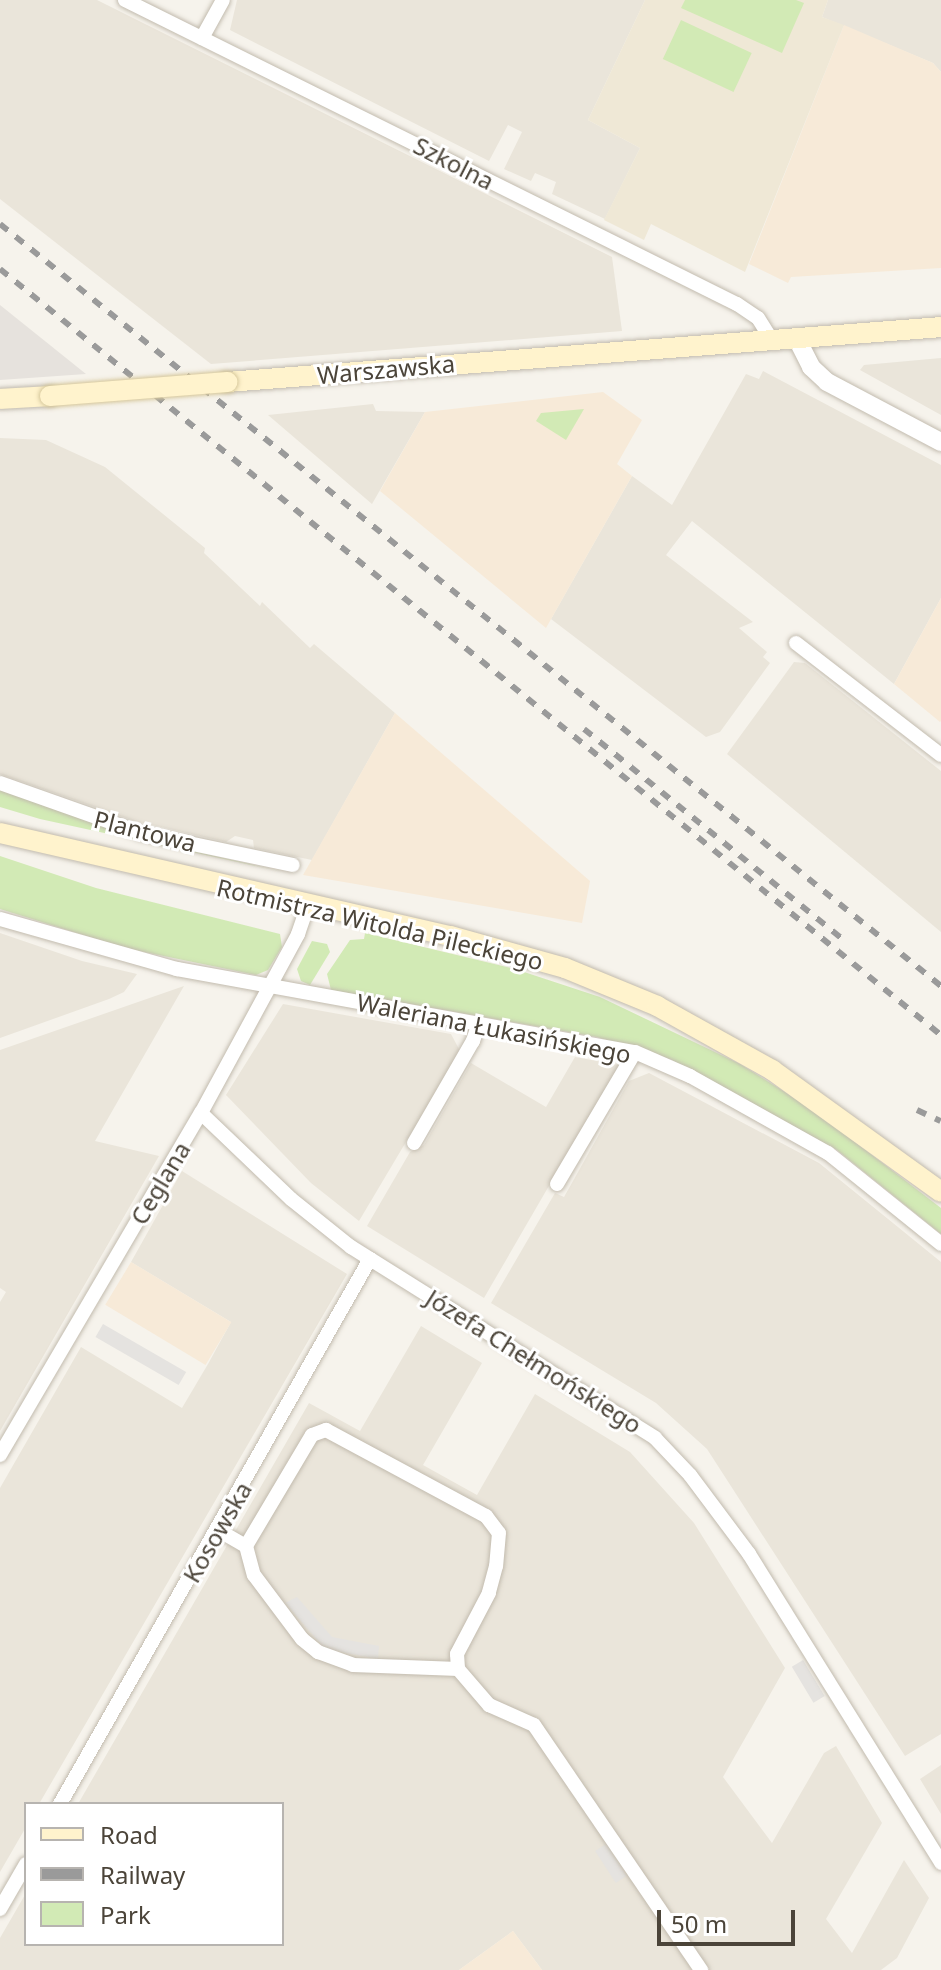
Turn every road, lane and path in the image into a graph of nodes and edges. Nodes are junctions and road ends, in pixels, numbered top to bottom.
1 (125, 0) edge
2 (223, 0) edge
3 (202, 38) junction
4 (941, 327) edge
5 (796, 337) junction
6 (771, 339) junction
7 (0, 399) edge
8 (941, 442) edge
9 (796, 643) dead end
10 (941, 755) edge
11 (0, 783) edge
12 (0, 833) edge
13 (293, 865) dead end
14 (308, 905) junction
15 (0, 919) edge
16 (271, 988) junction
17 (479, 1023) junction
18 (635, 1052) junction
19 (201, 1113) junction
20 (414, 1143) dead end
21 (557, 1184) dead end
22 (941, 1192) edge
23 (941, 1244) edge
24 (370, 1259) junction
25 (0, 1455) edge
26 (218, 1530) junction
27 (246, 1546) junction
28 (458, 1669) junction
29 (61, 1802) edge
30 (941, 1863) edge
31 (24, 1867) edge
32 (0, 1909) edge
33 (701, 1970) edge

1 - 3 street, Szkolna
2 - 3 street
3 - 6 street, Szkolna
4 - 5 main road, Warszawska
5 - 6 main road, Warszawska
5 - 8 street
6 - 7 main road, Warszawska, bridge
9 - 10 street
11 - 13 street, Plantowa
12 - 14 main road, Rotmistrza Witolda Pileckiego
14 - 16 street, Ceglana
14 - 22 main road, Rotmistrza Witolda Pileckiego
15 - 16 street, Waleriana Łukasińskiego
16 - 17 street, Waleriana Łukasińskiego
16 - 19 street, Ceglana
17 - 18 street, Waleriana Łukasińskiego
17 - 20 street
18 - 21 street
18 - 23 street, Waleriana Łukasińskiego
19 - 24 street, Józefa Chełmońskiego
19 - 25 street, Ceglana
24 - 26 street, Kosowska
24 - 30 street, Józefa Chełmońskiego
26 - 27 street
26 - 29 street, Kosowska
27 - 28 street
27 - 28 street
28 - 33 street
31 - 32 street

